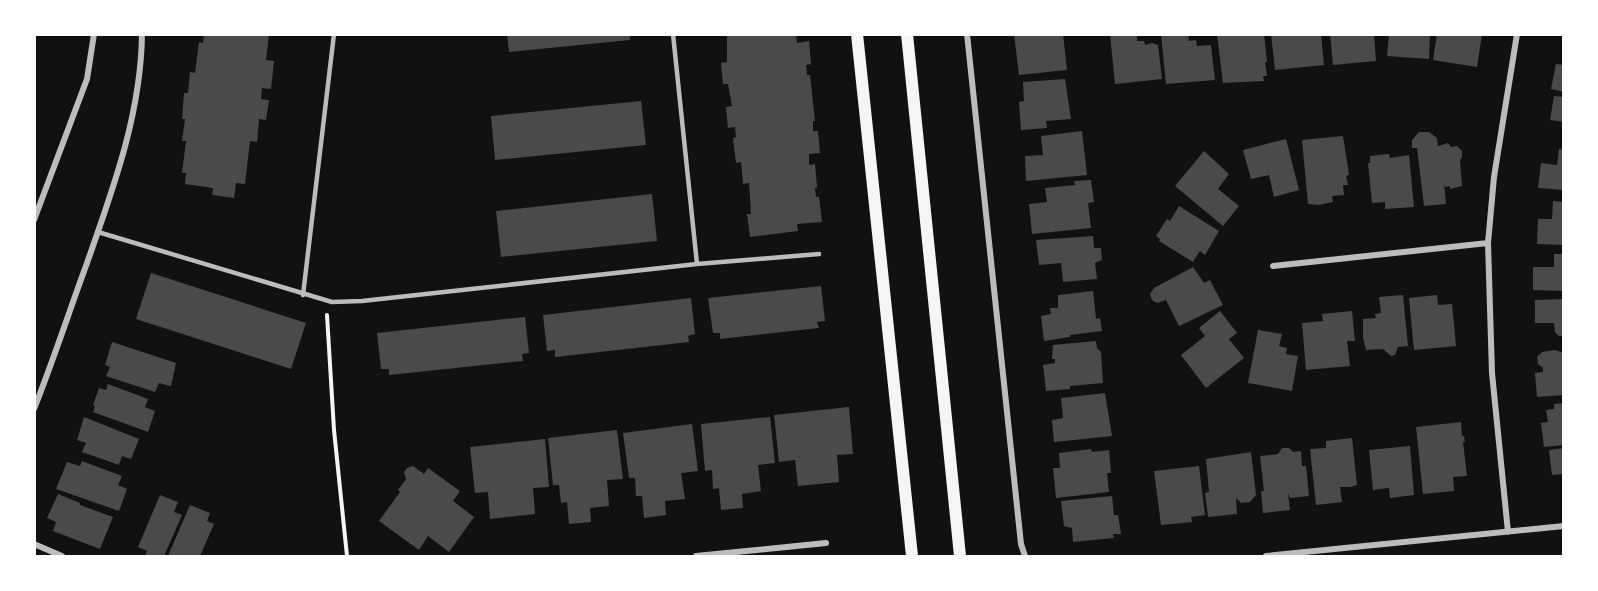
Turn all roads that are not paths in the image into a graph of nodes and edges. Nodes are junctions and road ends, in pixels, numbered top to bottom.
1 (94, 34) edge
2 (142, 34) edge
3 (334, 34) edge
4 (673, 34) edge
5 (857, 34) edge
6 (907, 34) edge
7 (967, 34) edge
8 (1517, 34) edge
9 (34, 220) edge
10 (98, 232) junction
11 (1488, 243) junction
12 (819, 254) dead end
13 (697, 264) junction
14 (1273, 266) dead end
15 (303, 295) junction
16 (34, 409) edge
17 (1563, 526) edge
18 (1508, 532) junction
19 (826, 543) dead end
20 (34, 544) edge
21 (62, 556) edge
22 (696, 556) edge
23 (912, 556) edge
24 (960, 556) edge
25 (1025, 556) edge
26 (1266, 556) edge

1 - 9 street
2 - 10 street
3 - 15 lane
4 - 13 lane
5 - 23 main road
6 - 24 main road
7 - 25 street
8 - 11 street
10 - 15 lane
10 - 16 street
11 - 14 street
11 - 18 street
12 - 13 lane
13 - 15 lane
17 - 18 street
18 - 26 street
19 - 22 street
20 - 21 street

